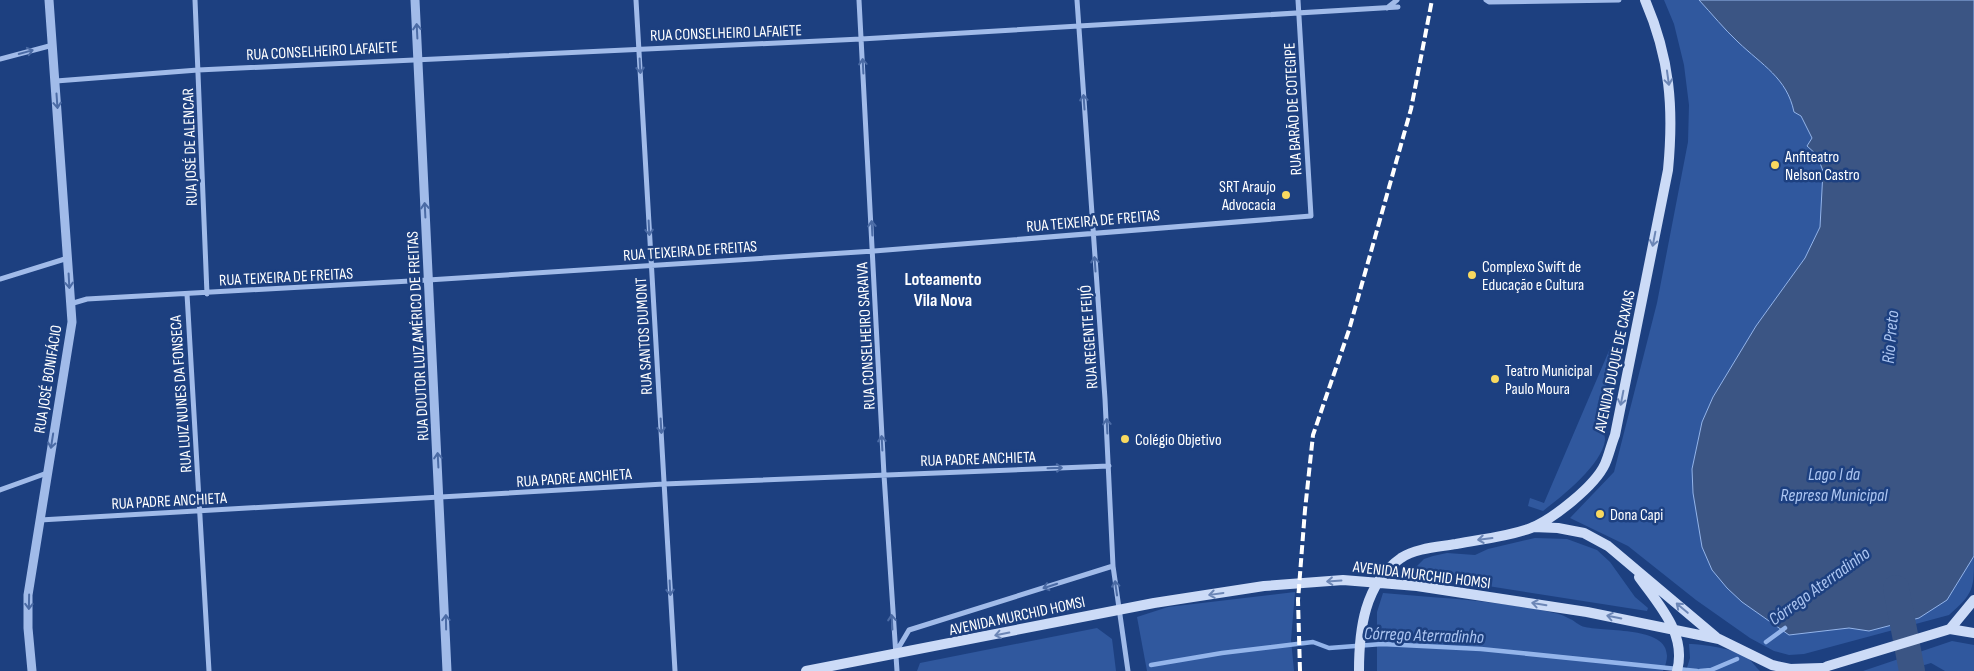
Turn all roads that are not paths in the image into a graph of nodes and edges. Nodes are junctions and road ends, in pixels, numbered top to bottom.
1 (49, 0) edge
2 (195, 0) edge
3 (416, 0) edge
4 (636, 0) edge
5 (859, 0) edge
6 (1077, 0) edge
7 (1298, 0) edge
8 (1397, 0) edge
9 (1486, 0) edge
10 (1619, 0) edge
11 (1645, 0) edge
12 (1398, 7) dead end
13 (1386, 8) junction
14 (1299, 13) junction
15 (1078, 25) junction
16 (861, 39) junction
17 (53, 45) junction
18 (639, 48) junction
19 (418, 58) junction
20 (0, 59) edge
21 (198, 70) junction
22 (56, 81) junction
23 (1311, 216) joint
24 (1093, 232) junction
25 (874, 251) junction
26 (68, 258) junction
27 (652, 265) junction
28 (0, 279) edge
29 (428, 280) junction
30 (187, 294) junction
31 (207, 294) junction
32 (70, 304) junction
33 (1109, 466) junction
34 (47, 473) junction
35 (884, 475) junction
36 (664, 484) junction
37 (0, 490) edge
38 (440, 498) junction
39 (200, 511) junction
40 (40, 520) junction
41 (1532, 528) junction
42 (1628, 562) junction
43 (1113, 566) junction
44 (1974, 600) edge
45 (1674, 629) junction
46 (1947, 630) junction
47 (1974, 633) edge
48 (1719, 639) junction
49 (894, 655) junction
50 (1820, 670) edge
51 (32, 671) edge
52 (209, 671) edge
53 (447, 671) edge
54 (675, 671) edge
55 (806, 671) edge
56 (897, 671) edge
57 (1128, 671) edge
58 (1359, 671) edge
59 (1677, 671) edge

1 - 17 street, RUA JOSÉ BONIFÁCIO
2 - 21 street, RUA JOSÉ DE ALENCAR
19 -> 3 street, RUA DOUTOR LUIZ AMÉRICO DE FREITAS
4 - 18 street, RUA SANTOS DUMONT
5 - 16 street, RUA CONSELHEIRO SARAIVA
6 - 15 street, RUA REGENTE FEIJÓ
7 - 14 street, RUA BARÃO DE COTEGIPE
8 - 13 street
9 - 10 street
11 -> 41 main road, AVENIDA DUQUE DE CAXIAS
12 - 13 street, RUA CONSELHEIRO LAFAIETE
13 - 14 street, RUA CONSELHEIRO LAFAIETE
14 - 15 street, RUA CONSELHEIRO LAFAIETE
14 - 23 street, RUA BARÃO DE COTEGIPE
15 - 16 street, RUA CONSELHEIRO LAFAIETE
24 -> 15 street, RUA REGENTE FEIJÓ
16 - 18 street, RUA CONSELHEIRO LAFAIETE
25 -> 16 street, RUA CONSELHEIRO SARAIVA
20 -> 17 street
17 - 22 street, RUA JOSÉ BONIFÁCIO
18 - 19 street, RUA CONSELHEIRO LAFAIETE
18 -> 27 street, RUA SANTOS DUMONT
19 - 21 street, RUA CONSELHEIRO LAFAIETE
29 -> 19 street, RUA DOUTOR LUIZ AMÉRICO DE FREITAS
21 - 22 street, RUA CONSELHEIRO LAFAIETE
21 - 31 street, RUA JOSÉ DE ALENCAR
22 -> 26 street, RUA JOSÉ BONIFÁCIO
23 - 24 street, RUA TEIXEIRA DE FREITAS
24 - 25 street, RUA TEIXEIRA DE FREITAS
33 -> 24 street, RUA REGENTE FEIJÓ
25 - 27 street, RUA TEIXEIRA DE FREITAS
35 -> 25 street, RUA CONSELHEIRO SARAIVA
26 - 28 street
26 -> 32 street, RUA JOSÉ BONIFÁCIO
27 - 29 street, RUA TEIXEIRA DE FREITAS
27 -> 36 street, RUA SANTOS DUMONT
29 - 31 street, RUA TEIXEIRA DE FREITAS
38 -> 29 street, RUA DOUTOR LUIZ AMÉRICO DE FREITAS
30 - 31 street, RUA TEIXEIRA DE FREITAS
30 - 32 street, RUA TEIXEIRA DE FREITAS
30 - 39 street, RUA LUIZ NUNES DA FONSECA
32 -> 34 street, RUA JOSÉ BONIFÁCIO
35 -> 33 street, RUA PADRE ANCHIETA
33 - 43 street, RUA REGENTE FEIJÓ
34 - 37 street
34 - 40 street, RUA JOSÉ BONIFÁCIO
35 - 36 street, RUA PADRE ANCHIETA
49 -> 35 street, RUA CONSELHEIRO SARAIVA
36 - 38 street, RUA PADRE ANCHIETA
36 -> 54 street, RUA SANTOS DUMONT
38 - 39 street, RUA PADRE ANCHIETA
53 -> 38 street, RUA DOUTOR LUIZ AMÉRICO DE FREITAS
39 - 40 street, RUA PADRE ANCHIETA
39 - 52 street, RUA LUIZ NUNES DA FONSECA
40 -> 51 street, RUA JOSÉ BONIFÁCIO
41 - 42 main road
41 -> 58 main road, AVENIDA DUQUE DE CAXIAS
42 - 45 main road
48 -> 42 main road
43 -> 49 street, AVENIDA MURCHID HOMSI
57 -> 43 street, RUA REGENTE FEIJÓ
44 - 46 main road
45 - 48 main road, AVENIDA MURCHID HOMSI
45 -> 49 main road, AVENIDA MURCHID HOMSI
45 - 59 main road
46 - 47 main road, AVENIDA MURCHID HOMSI
46 - 50 main road, AVENIDA MURCHID HOMSI
48 - 50 main road, AVENIDA MURCHID HOMSI
49 - 55 main road, AVENIDA MURCHID HOMSI
49 - 56 street, RUA CONSELHEIRO SARAIVA

